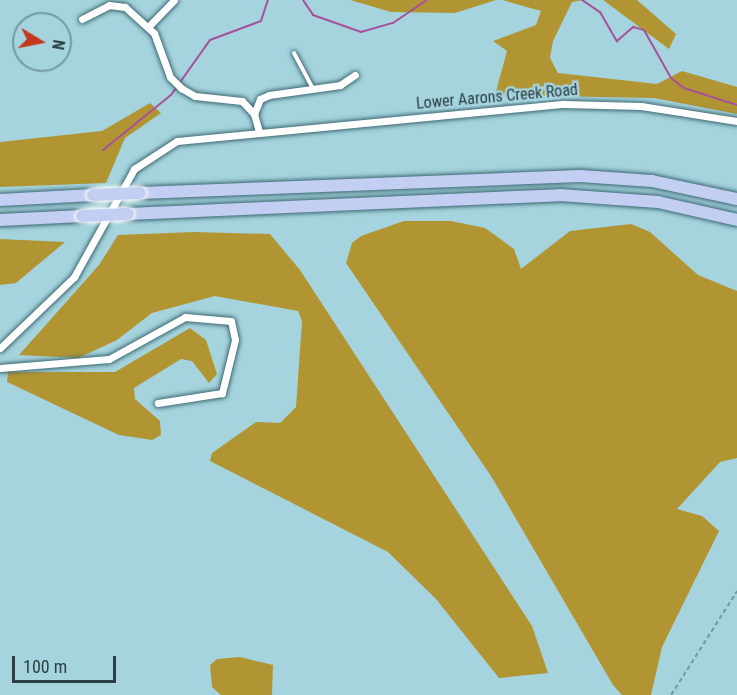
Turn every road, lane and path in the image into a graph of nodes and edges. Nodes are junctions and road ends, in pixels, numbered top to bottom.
1 (174, 0) edge
2 (82, 19) dead end
3 (149, 26) junction
4 (294, 53) dead end
5 (355, 75) dead end
6 (313, 88) junction
7 (254, 114) junction
8 (737, 121) edge
9 (259, 132) junction
10 (0, 200) edge
11 (737, 200) edge
12 (0, 220) edge
13 (737, 220) edge
14 (0, 348) edge
15 (0, 368) edge
16 (158, 403) dead end
17 (737, 591) edge
18 (671, 695) edge

1 - 3 street
2 - 3 street
3 - 7 street
4 - 6 lane
5 - 6 street
6 - 7 street
7 - 9 street
8 - 9 street, Lower Aarons Creek Road
9 - 14 street, Lower Aarons Creek Road
10 - 11 highway, bridge
12 - 13 highway, bridge
15 - 16 street
17 - 18 path

